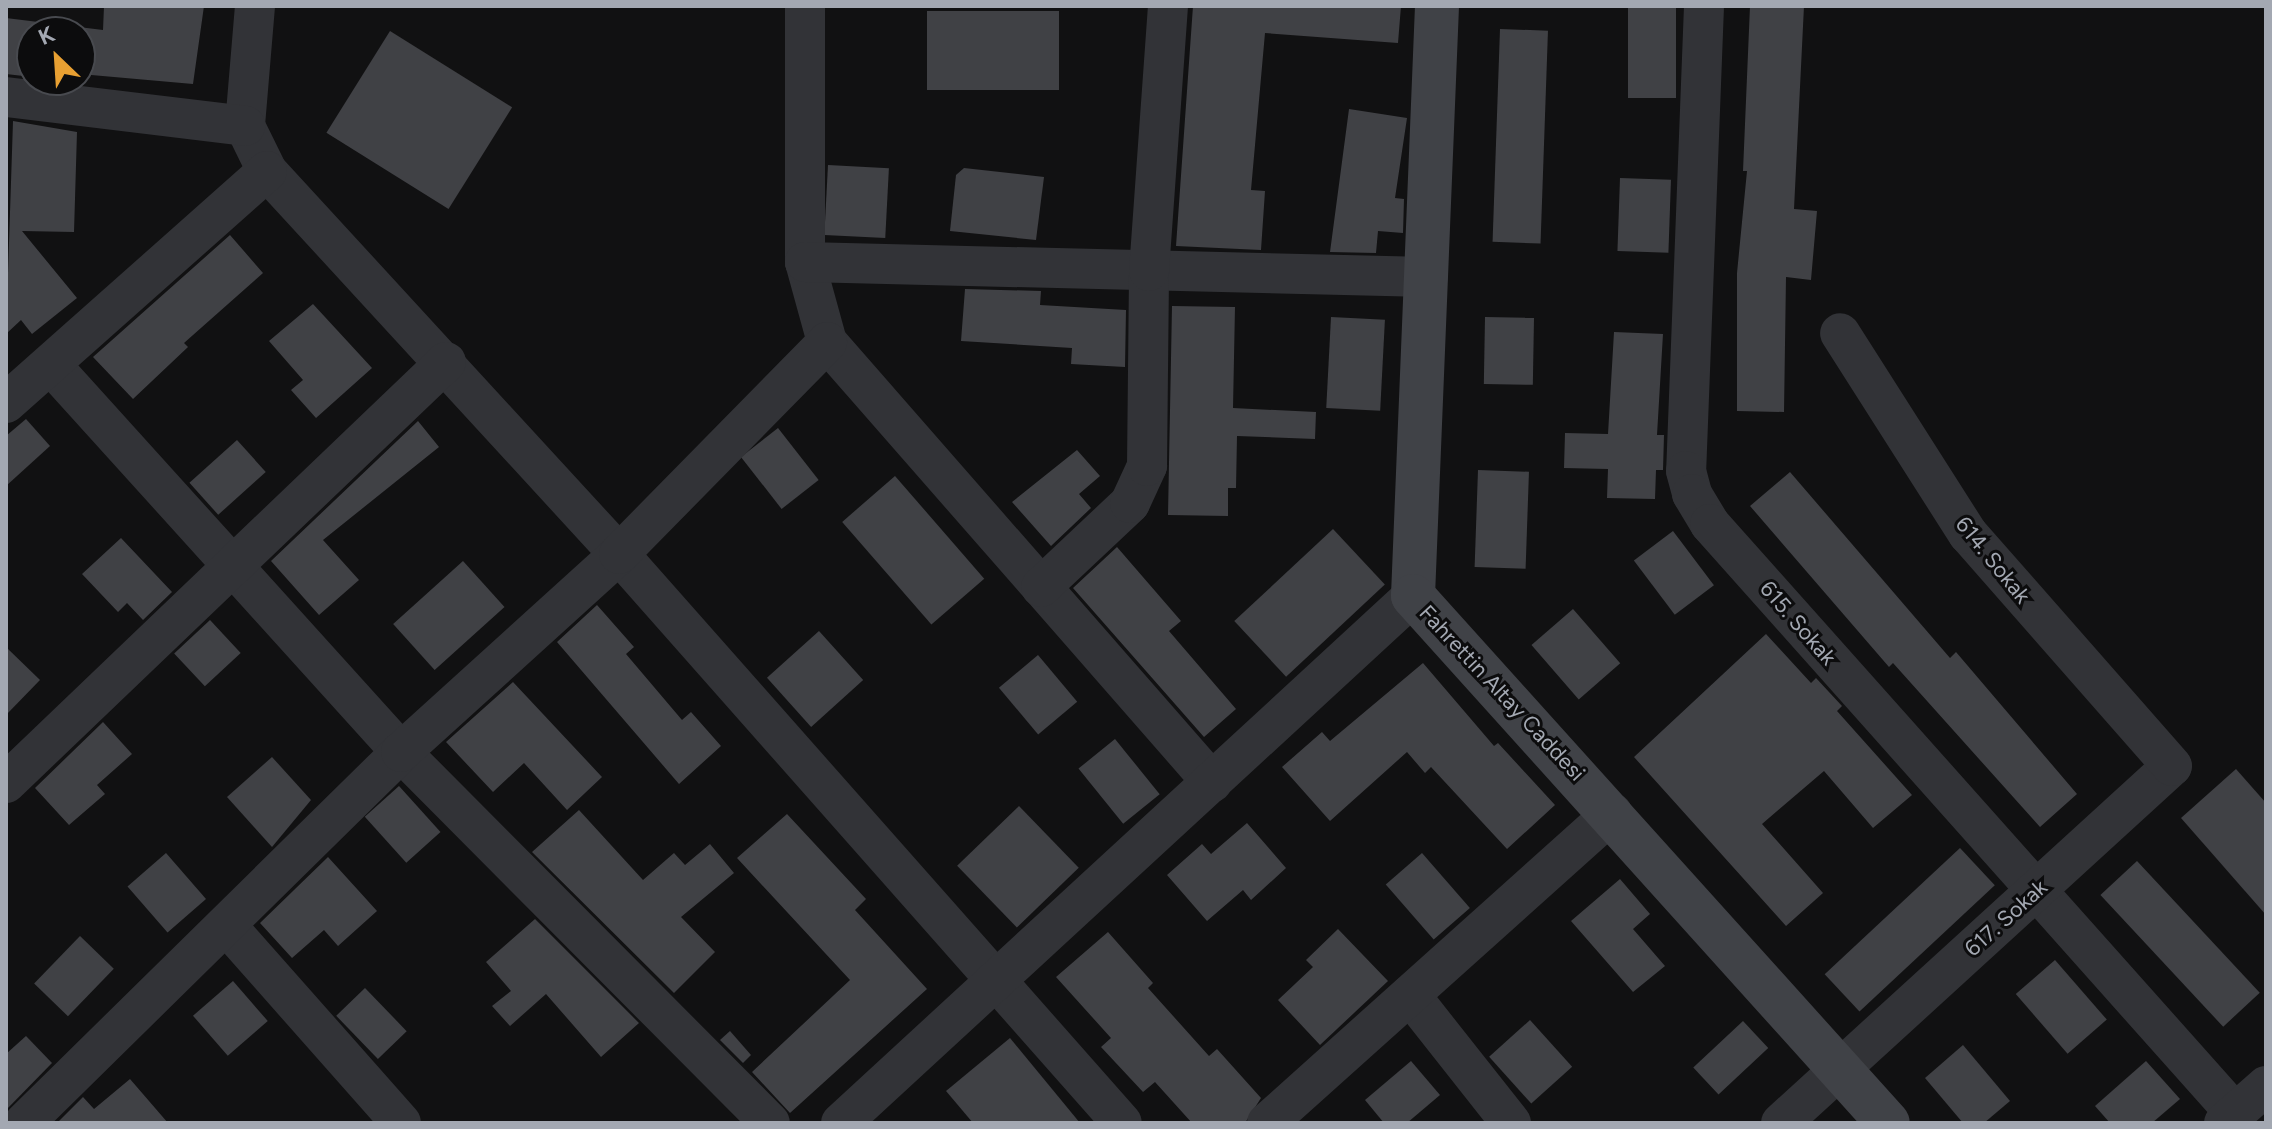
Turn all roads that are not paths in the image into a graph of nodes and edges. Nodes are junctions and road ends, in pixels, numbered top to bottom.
1 (255, 6) edge
2 (805, 6) edge
3 (1168, 6) edge
4 (1437, 6) edge
5 (1704, 6) edge
6 (6, 97) edge
7 (245, 126) junction
8 (267, 171) junction
9 (805, 262) junction
10 (1149, 271) junction
11 (1428, 277) junction
12 (1840, 333) dead end
13 (827, 342) junction
14 (446, 362) junction
15 (51, 365) junction
16 (6, 402) edge
17 (619, 554) junction
18 (231, 562) junction
19 (1041, 587) junction
20 (1413, 596) junction
21 (401, 752) junction
22 (2172, 766) joint
23 (1212, 782) junction
24 (6, 783) edge
25 (1612, 813) junction
26 (2035, 891) junction
27 (226, 925) junction
28 (994, 982) junction
29 (1410, 995) junction
30 (1840, 1068) junction
31 (2266, 1086) edge
32 (2229, 1118) edge
33 (24, 1123) edge
34 (401, 1123) edge
35 (770, 1123) edge
36 (841, 1123) edge
37 (1122, 1123) edge
38 (1267, 1123) edge
39 (1511, 1123) edge
40 (1781, 1123) edge
41 (1888, 1123) edge

1 - 7 street
2 - 9 street
3 - 10 street
4 - 11 street, Fahrettin Altay Caddesi
5 - 26 street, 615. Sokak
6 - 7 street
7 - 8 street
8 - 14 street
8 - 15 street
9 - 10 street
9 - 13 street
10 - 11 street
10 - 19 street
11 - 20 street, Fahrettin Altay Caddesi
12 - 22 street, 614. Sokak
13 - 17 street
13 - 19 street
14 - 17 street
14 - 18 street
15 - 16 street
15 - 18 street
17 - 21 street
17 - 28 street
18 - 21 street
18 - 24 street
19 - 23 street
20 - 23 street
20 - 25 street, Fahrettin Altay Caddesi
21 - 27 street
21 - 35 street
22 - 26 street, 617. Sokak
23 - 28 street
25 - 29 street
25 - 30 street, Fahrettin Altay Caddesi
26 - 30 street, 617. Sokak
26 - 32 street, 615. Sokak
27 - 33 street
27 - 34 street
28 - 36 street
28 - 37 street
29 - 38 street
29 - 39 street
30 - 40 street, 617. Sokak
30 - 41 street, Fahrettin Altay Caddesi
31 - 32 street

